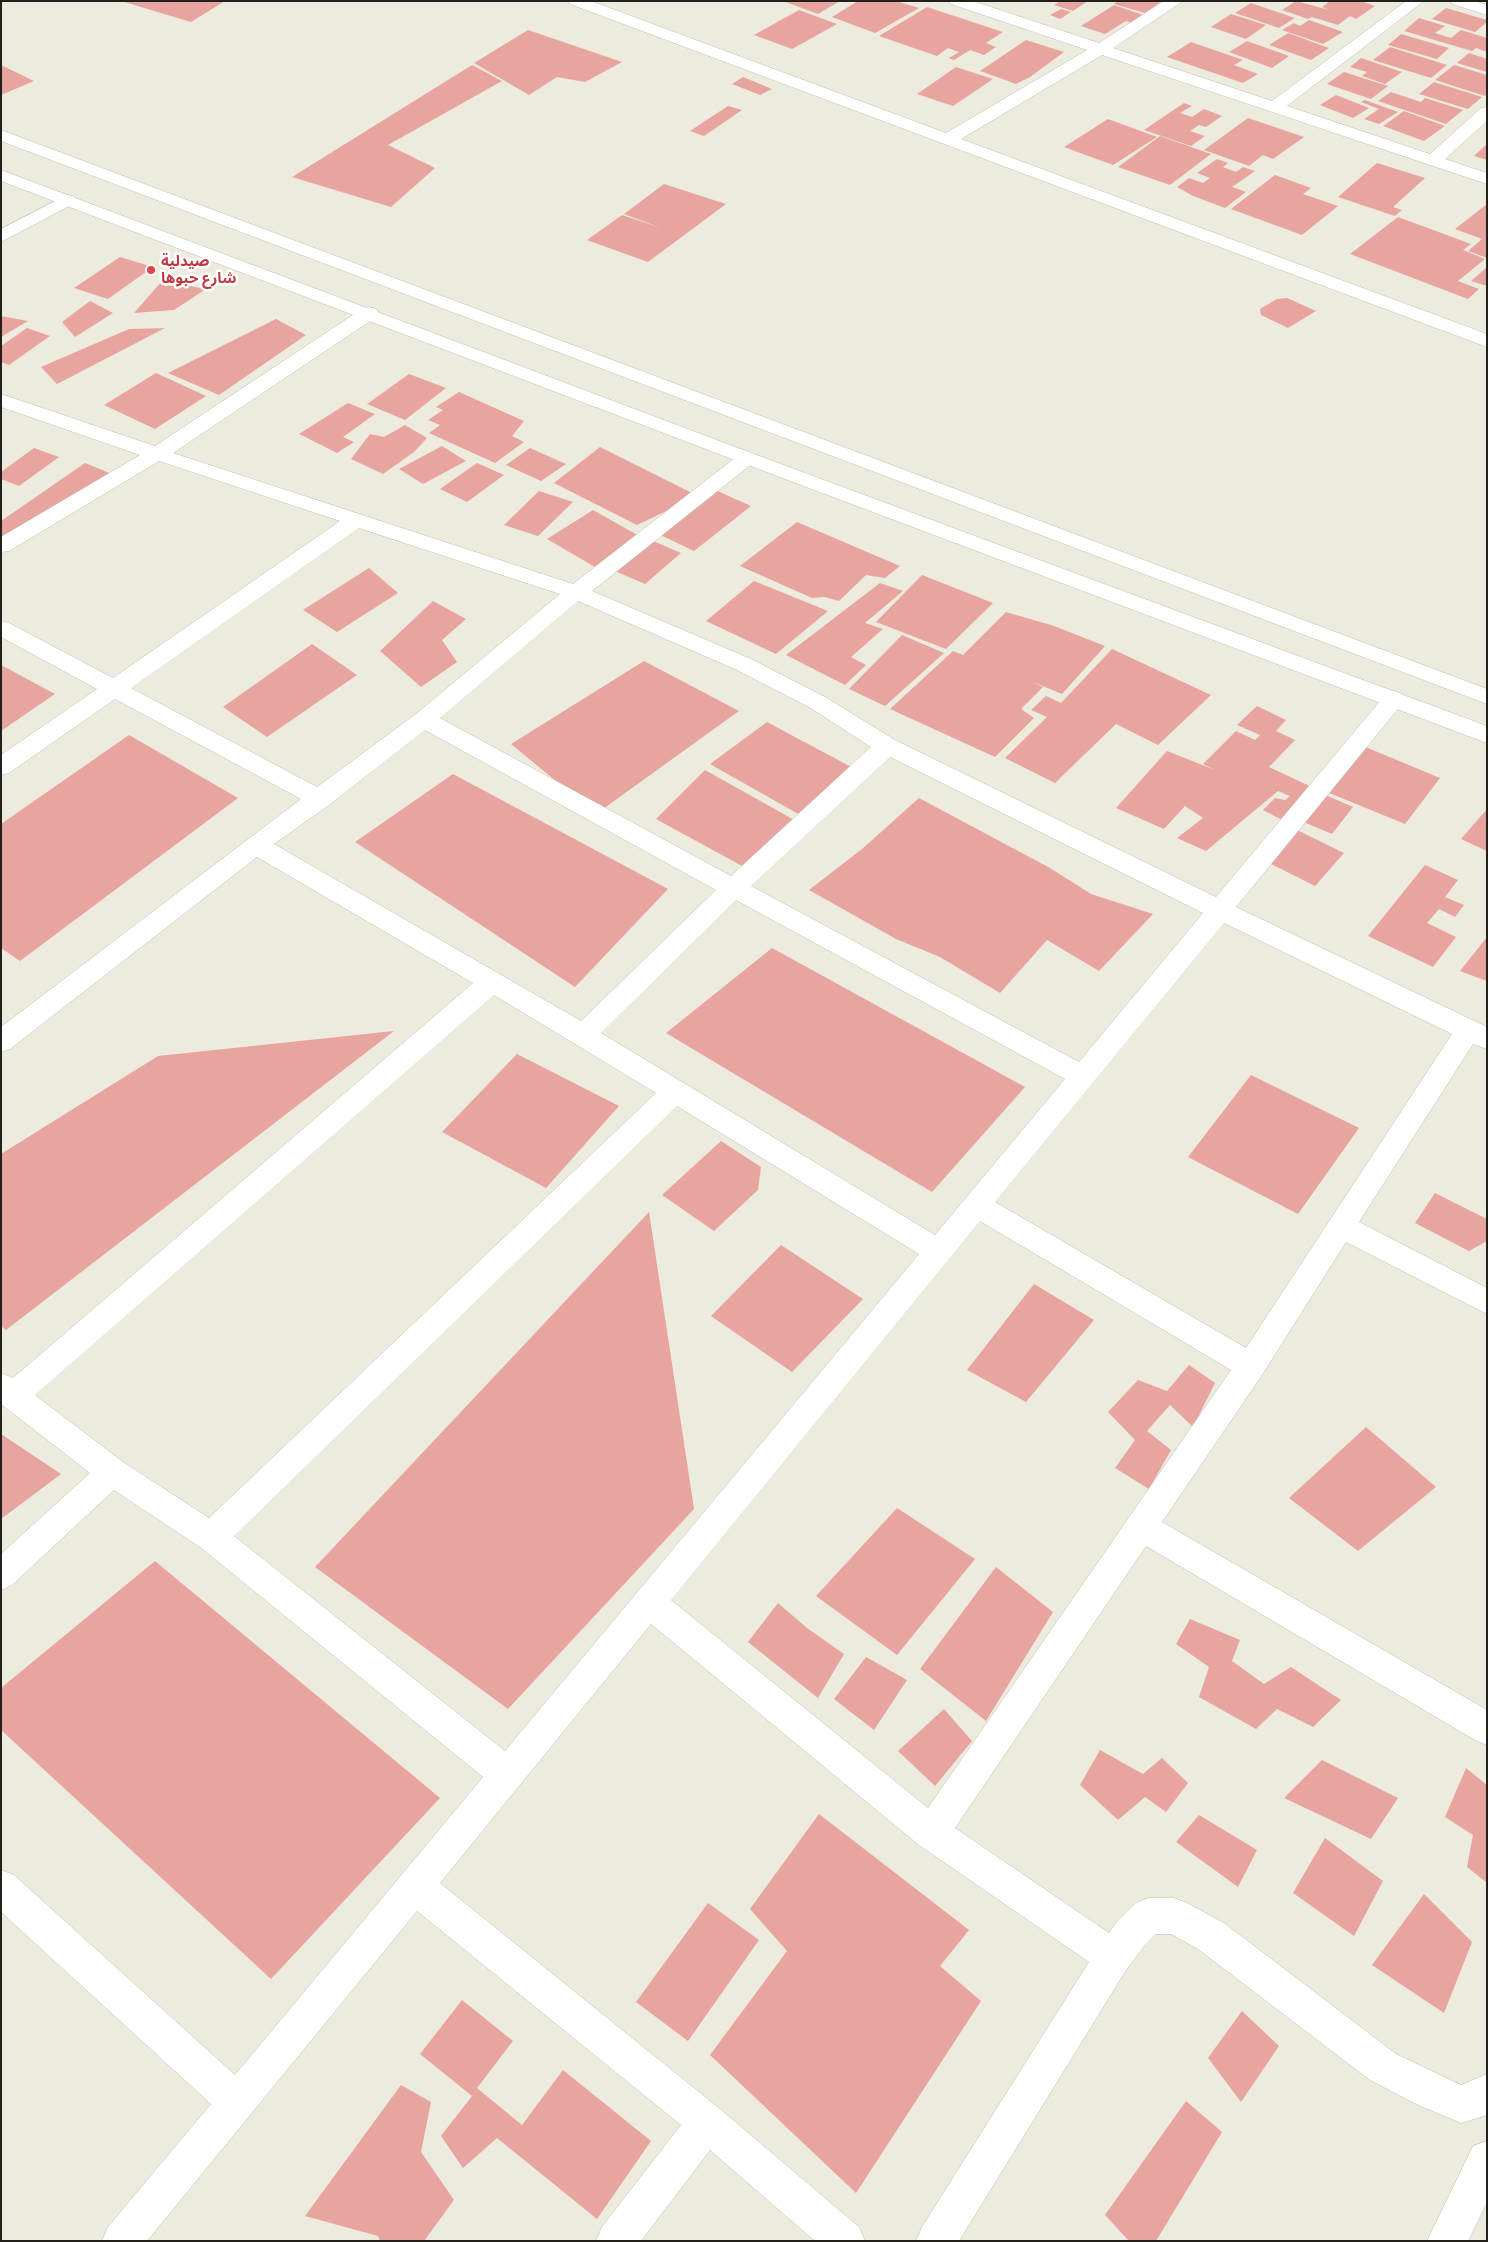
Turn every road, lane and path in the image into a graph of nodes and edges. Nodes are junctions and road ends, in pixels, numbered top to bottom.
1 (576, 1) edge
2 (956, 1) edge
3 (1174, 1) edge
4 (1416, 1) edge
5 (1458, 1) edge
6 (1487, 10) edge
7 (1099, 50) junction
8 (1274, 108) junction
9 (1487, 112) edge
10 (1, 135) edge
11 (947, 140) junction
12 (1433, 161) junction
13 (1, 175) edge
14 (1487, 178) edge
15 (67, 200) junction
16 (1, 237) edge
17 (368, 313) junction
18 (1487, 340) edge
19 (4, 404) edge
20 (157, 454) junction
21 (747, 458) junction
22 (358, 519) junction
23 (1, 546) edge
24 (576, 592) junction
25 (1, 628) edge
26 (113, 688) junction
27 (1487, 697) edge
28 (1394, 699) junction
29 (424, 719) junction
30 (1487, 735) edge
31 (887, 746) junction
32 (1, 767) edge
33 (320, 799) junction
34 (256, 845) junction
35 (734, 887) junction
36 (1220, 910) junction
37 (492, 982) junction
38 (1477, 1034) edge
39 (582, 1035) junction
40 (2, 1041) edge
41 (1083, 1076) junction
42 (675, 1091) junction
43 (976, 1205) junction
44 (1341, 1226) junction
45 (938, 1250) junction
46 (1487, 1302) edge
47 (1251, 1366) junction
48 (8, 1390) edge
49 (112, 1472) junction
50 (1141, 1526) junction
51 (211, 1537) junction
52 (1, 1575) edge
53 (649, 1602) junction
54 (1487, 1729) edge
55 (507, 1774) junction
56 (931, 1833) junction
57 (414, 1886) junction
58 (1, 1888) edge
59 (1113, 1957) junction
60 (1487, 2094) edge
61 (236, 2102) junction
62 (707, 2122) junction
63 (1487, 2160) edge
64 (122, 2241) edge
65 (616, 2241) edge
66 (845, 2241) edge
67 (936, 2241) edge
68 (1447, 2241) edge

1 - 11 street
2 - 7 street
3 - 7 street
4 - 8 street
5 - 6 street
7 - 8 street
7 - 11 street
8 - 12 street
9 - 12 street
10 - 27 street
11 - 18 street
12 - 14 street
13 - 15 street
15 - 16 street
15 - 17 street
17 - 20 street
17 - 21 street
19 - 20 street
20 - 22 street
20 - 23 street
21 - 24 street
21 - 28 street
22 - 24 street
22 - 26 street
24 - 29 street
24 - 31 street
25 - 26 street
26 - 32 street
26 - 33 street
28 - 30 street
28 - 36 street
29 - 33 street
29 - 35 street
31 - 35 street
31 - 36 street
33 - 34 street
34 - 37 street
34 - 40 street
35 - 39 street
35 - 41 street
36 - 38 street
36 - 41 street
37 - 39 street
37 - 48 street
38 - 44 street
39 - 42 street
41 - 43 street
42 - 45 street
42 - 51 street
43 - 45 street
43 - 47 street
44 - 46 street
44 - 47 street
45 - 53 street
47 - 50 street
48 - 49 street
49 - 51 street
49 - 52 street
50 - 54 street
50 - 56 street
51 - 55 street
53 - 55 street
53 - 56 street
55 - 57 street
56 - 59 street
57 - 61 street
57 - 62 street
58 - 61 street
59 - 60 street
59 - 67 street
61 - 64 street
62 - 65 street
62 - 66 street
63 - 68 street

